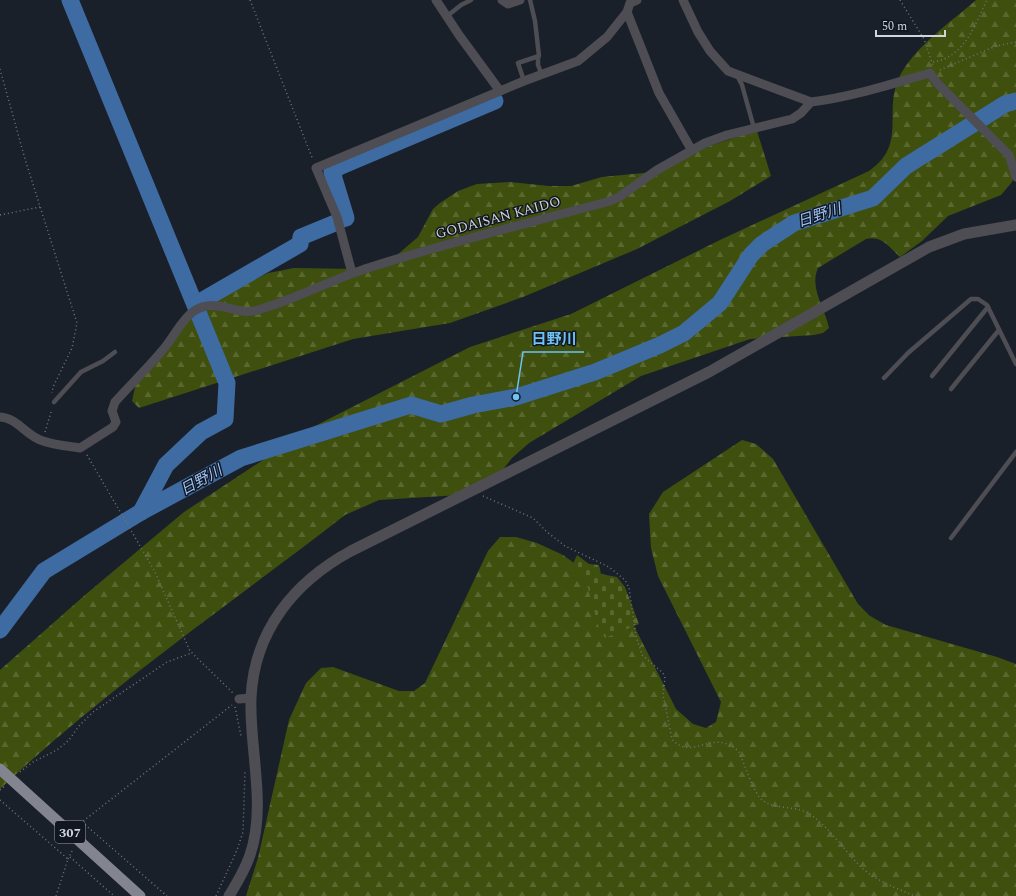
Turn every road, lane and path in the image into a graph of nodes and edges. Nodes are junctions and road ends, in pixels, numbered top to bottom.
1 (250, 0) edge
2 (436, 0) edge
3 (471, 0) edge
4 (502, 0) edge
5 (520, 0) edge
6 (530, 0) edge
7 (683, 0) edge
8 (900, 0) edge
9 (987, 0) edge
10 (629, 4) edge
11 (446, 17) junction
12 (1016, 42) edge
13 (538, 57) junction
14 (933, 62) junction
15 (0, 69) edge
16 (542, 75) junction
17 (736, 75) junction
18 (524, 81) junction
19 (500, 91) junction
20 (811, 102) junction
21 (754, 128) junction
22 (692, 149) junction
23 (316, 168) junction
24 (1016, 177) edge
25 (40, 207) junction
26 (0, 215) edge
27 (1016, 225) edge
28 (352, 274) junction
29 (988, 307) junction
30 (999, 330) junction
31 (115, 352) dead end
32 (1016, 364) edge
33 (932, 376) dead end
34 (884, 378) dead end
35 (951, 389) dead end
36 (54, 402) junction
37 (0, 417) edge
38 (43, 441) junction
39 (80, 448) junction
40 (1016, 452) edge
41 (472, 491) junction
42 (951, 538) dead end
43 (192, 653) junction
44 (251, 698) junction
45 (239, 699) joint
46 (243, 741) dead end
47 (0, 769) edge
48 (245, 769) dead end
49 (19, 773) dead end
50 (6, 785) dead end
51 (0, 790) edge
52 (0, 800) edge
53 (82, 822) junction
54 (80, 829) dead end
55 (72, 851) dead end
56 (70, 857) junction
57 (68, 860) junction
58 (56, 896) edge
59 (114, 896) edge
60 (140, 896) edge
61 (167, 896) edge
62 (216, 896) edge
63 (229, 896) edge
64 (915, 896) edge

1 - 23 path
2 - 11 street
3 - 11 lane
4 - 5 street
6 - 13 lane
7 - 17 street
8 - 14 path
9 - 14 path
10 - 16 street
10 - 22 street
11 - 19 street
12 - 14 path
13 - 16 lane
13 - 18 lane
15 - 25 path
16 - 18 street
17 - 20 street
17 - 21 lane
18 - 19 street
19 - 23 street
20 - 21 street, GODAISAN KAIDO
20 - 24 street
21 - 22 street, GODAISAN KAIDO
22 - 28 street, GODAISAN KAIDO
23 - 28 street
25 - 26 path
25 - 36 path
27 - 41 street
28 - 39 street, GODAISAN KAIDO
29 - 30 lane
29 - 33 lane
29 - 34 lane
30 - 32 lane
30 - 35 lane
31 - 36 lane
36 - 38 path
37 - 38 street
38 - 39 street
39 - 43 path
40 - 42 lane
41 - 44 street
41 - 64 path
43 - 45 path
43 - 49 path
44 - 45 street
44 - 63 street
46 - 53 path
47 - 60 highway, 307
48 - 62 path
50 - 51 path
52 - 57 path
53 - 54 path
53 - 61 path
55 - 56 path
56 - 57 path
56 - 59 path
57 - 58 path

